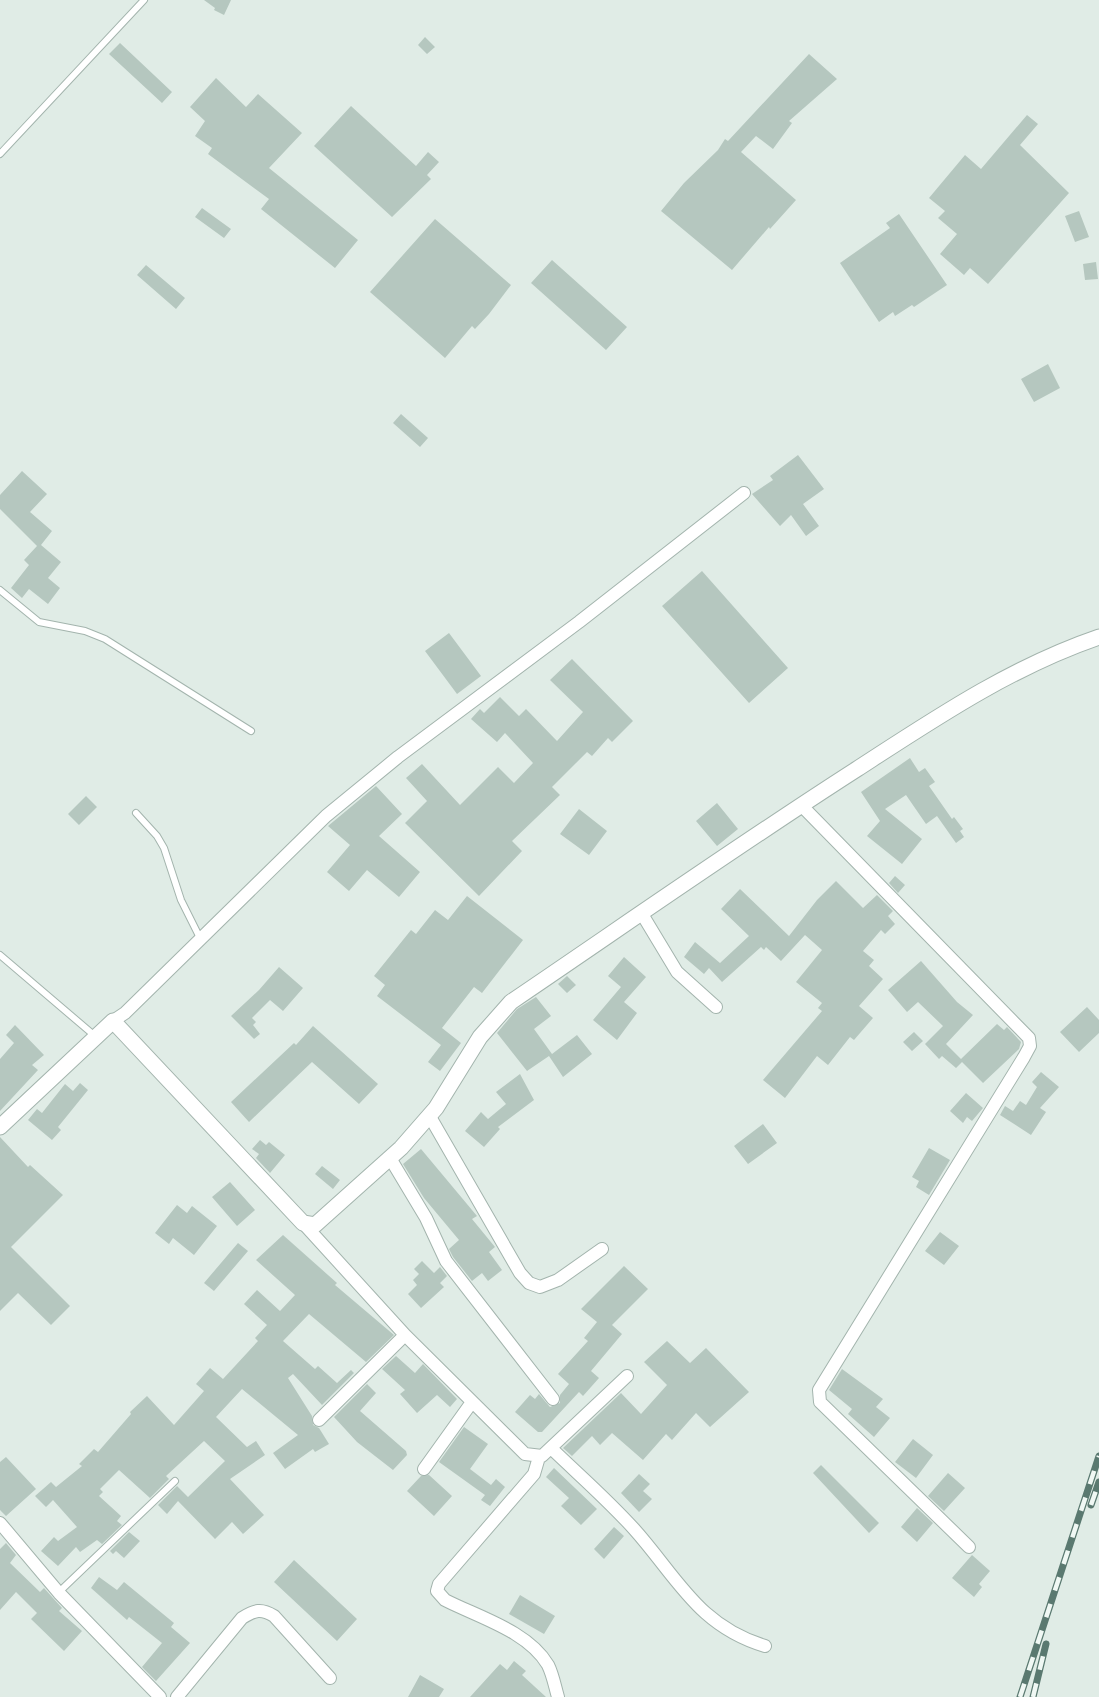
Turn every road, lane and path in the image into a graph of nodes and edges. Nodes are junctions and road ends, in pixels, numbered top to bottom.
1 (144, 0) edge
2 (0, 154) edge
3 (744, 493) dead end
4 (0, 590) edge
5 (1099, 637) edge
6 (251, 731) dead end
7 (801, 805) junction
8 (136, 813) dead end
9 (642, 914) junction
10 (200, 938) junction
11 (0, 955) edge
12 (716, 1007) dead end
13 (113, 1021) junction
14 (95, 1036) junction
15 (429, 1115) junction
16 (0, 1127) edge
17 (390, 1158) junction
18 (303, 1223) junction
19 (603, 1249) dead end
20 (405, 1335) junction
21 (627, 1376) dead end
22 (553, 1399) dead end
23 (472, 1402) junction
24 (319, 1420) dead end
25 (551, 1449) junction
26 (539, 1457) junction
27 (424, 1469) dead end
28 (175, 1481) dead end
29 (0, 1523) edge
30 (969, 1547) dead end
31 (59, 1593) junction
32 (765, 1646) dead end
33 (330, 1678) dead end
34 (160, 1697) edge
35 (177, 1697) edge
36 (558, 1697) edge

1 - 2 lane
3 - 10 street
4 - 6 lane
5 - 7 street
7 - 9 street
7 - 30 street
8 - 10 lane
9 - 12 street
9 - 15 street
10 - 13 street
11 - 14 lane
13 - 14 street
13 - 18 street
14 - 16 street
15 - 17 street
15 - 19 street
17 - 18 street
17 - 22 street
18 - 20 street
20 - 23 street
20 - 24 street
21 - 25 street
23 - 26 street
23 - 27 street
25 - 26 street
25 - 32 street
26 - 36 street
28 - 31 lane
29 - 31 street
31 - 34 street
33 - 35 street

